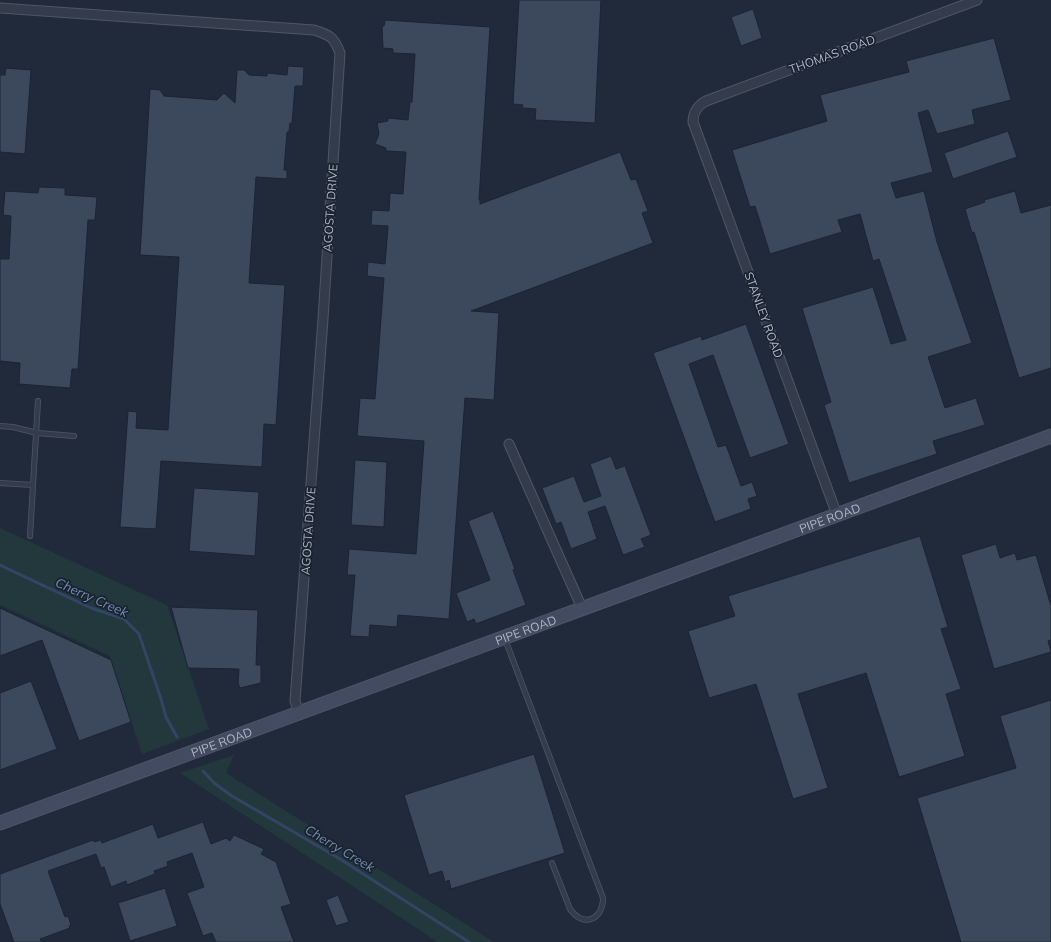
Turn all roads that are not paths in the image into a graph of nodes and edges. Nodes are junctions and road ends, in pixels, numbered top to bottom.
1 (977, 0) edge
2 (0, 8) edge
3 (693, 116) joint
4 (38, 401) dead end
5 (0, 426) edge
6 (37, 433) junction
7 (74, 436) dead end
8 (1051, 436) edge
9 (509, 444) dead end
10 (0, 483) edge
11 (33, 485) junction
12 (837, 515) junction
13 (30, 536) dead end
14 (582, 608) junction
15 (504, 638) junction
16 (299, 713) junction
17 (0, 823) edge
18 (552, 863) dead end

1 - 3 street, THOMAS ROAD
2 - 16 street, AGOSTA DRIVE
3 - 12 street, STANLEY ROAD
4 - 6 lane
5 - 6 lane
6 - 7 lane
6 - 11 lane
8 - 12 street, PIPE ROAD
9 - 14 street
10 - 11 lane
11 - 13 lane
12 - 14 street, PIPE ROAD
14 - 15 street, PIPE ROAD
15 - 16 street, PIPE ROAD
15 - 18 lane
16 - 17 street, PIPE ROAD

